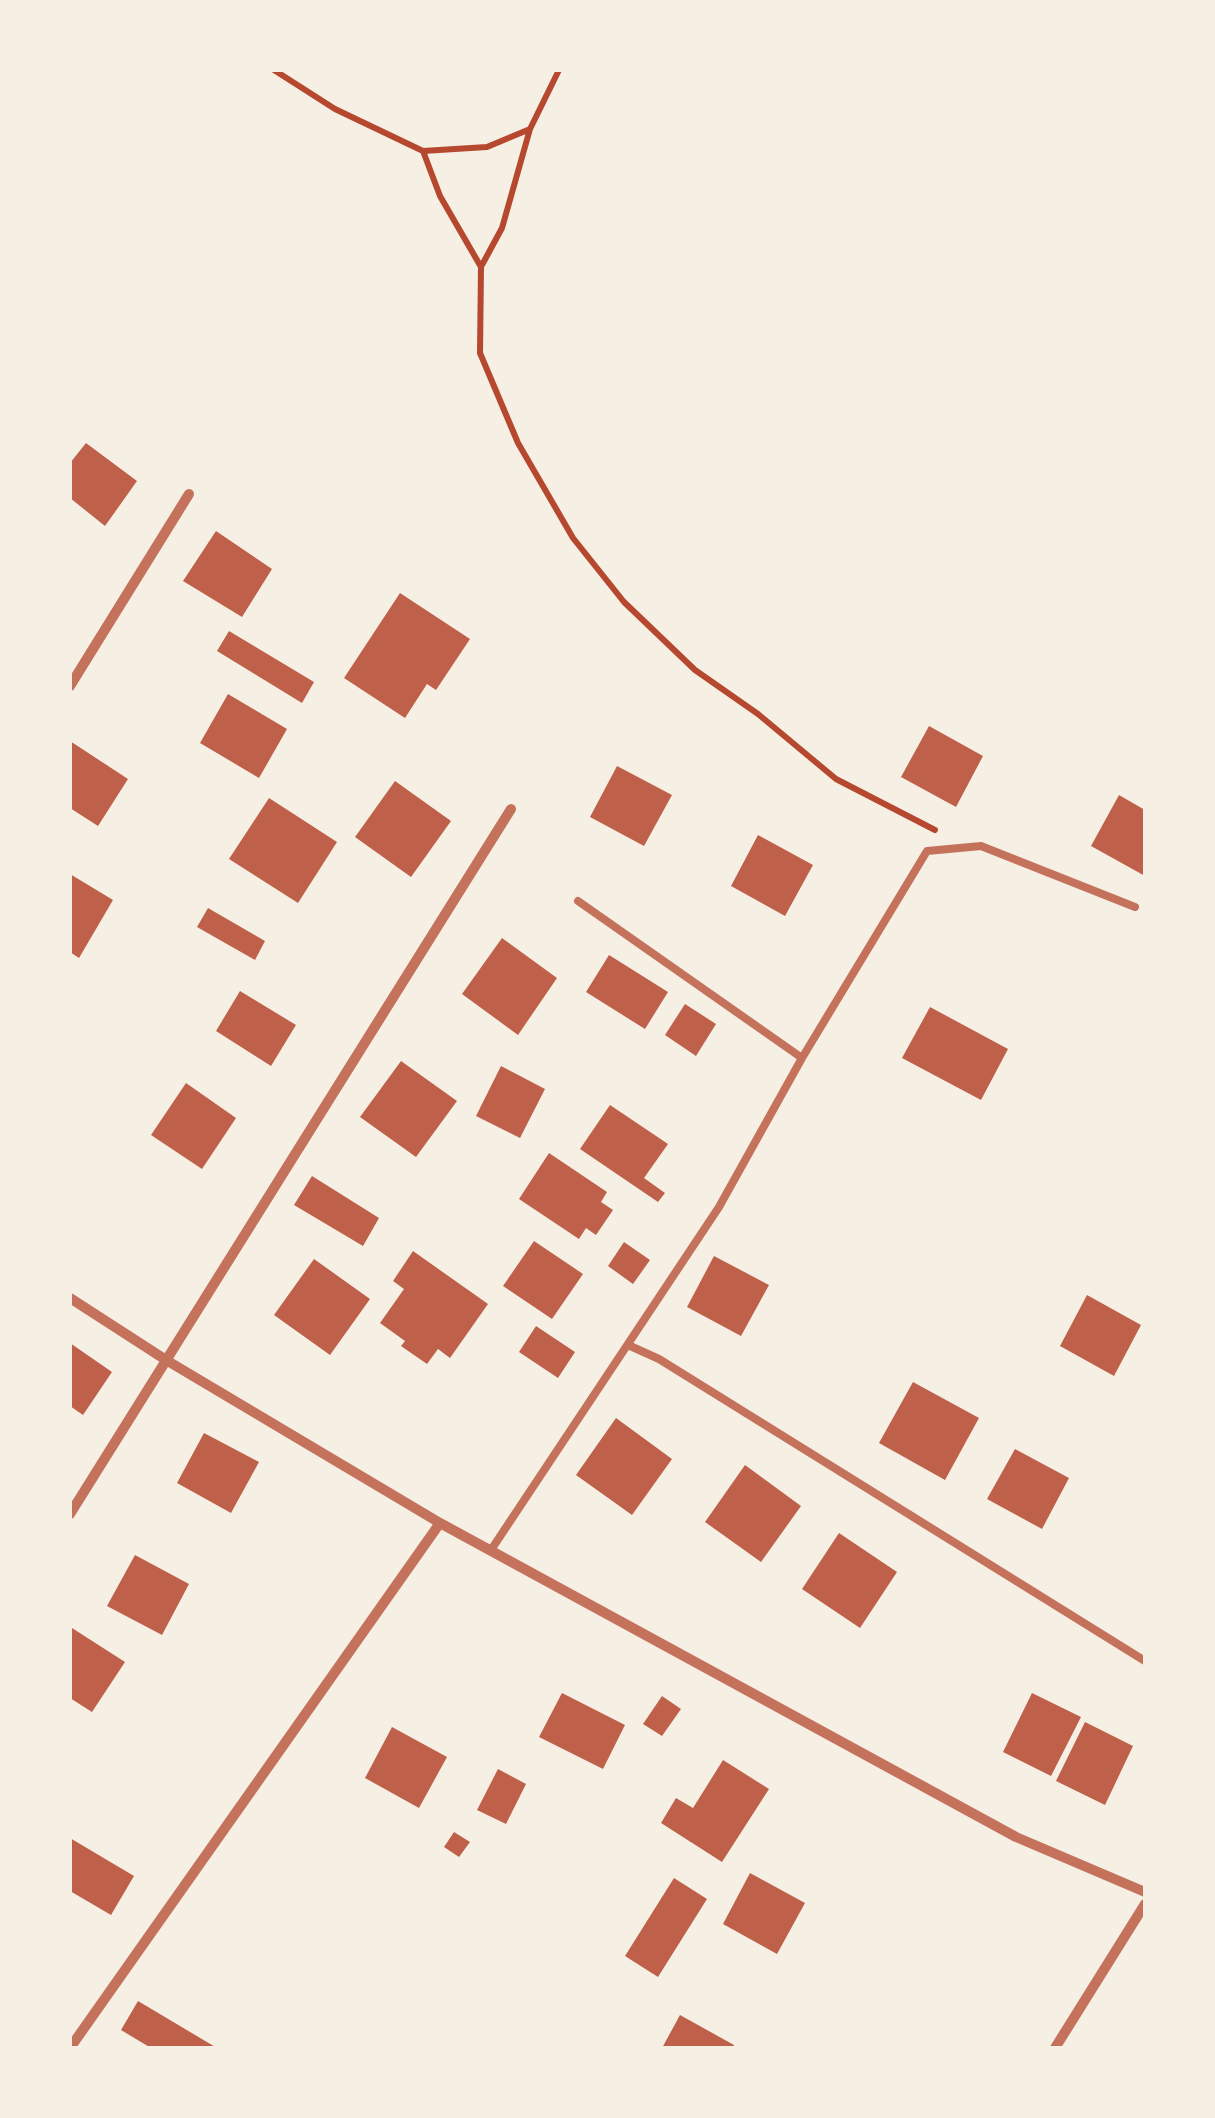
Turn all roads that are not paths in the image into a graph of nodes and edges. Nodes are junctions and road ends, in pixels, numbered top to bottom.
1 (189, 494) dead end
2 (70, 686) edge
3 (510, 809) dead end
4 (578, 901) dead end
5 (1136, 908) dead end
6 (802, 1058) junction
7 (70, 1298) edge
8 (628, 1345) junction
9 (166, 1360) junction
10 (70, 1514) edge
11 (440, 1522) junction
12 (491, 1550) junction
13 (1145, 1661) edge
14 (1145, 1892) edge
15 (1145, 1904) edge
16 (70, 2048) edge
17 (1055, 2048) edge

1 - 2 street
3 - 9 street
4 - 6 lane
5 - 6 lane
6 - 8 lane
7 - 9 street
8 - 12 lane
8 - 13 lane
9 - 10 street
9 - 11 street
11 - 12 street
11 - 16 street
12 - 14 street
15 - 17 street

